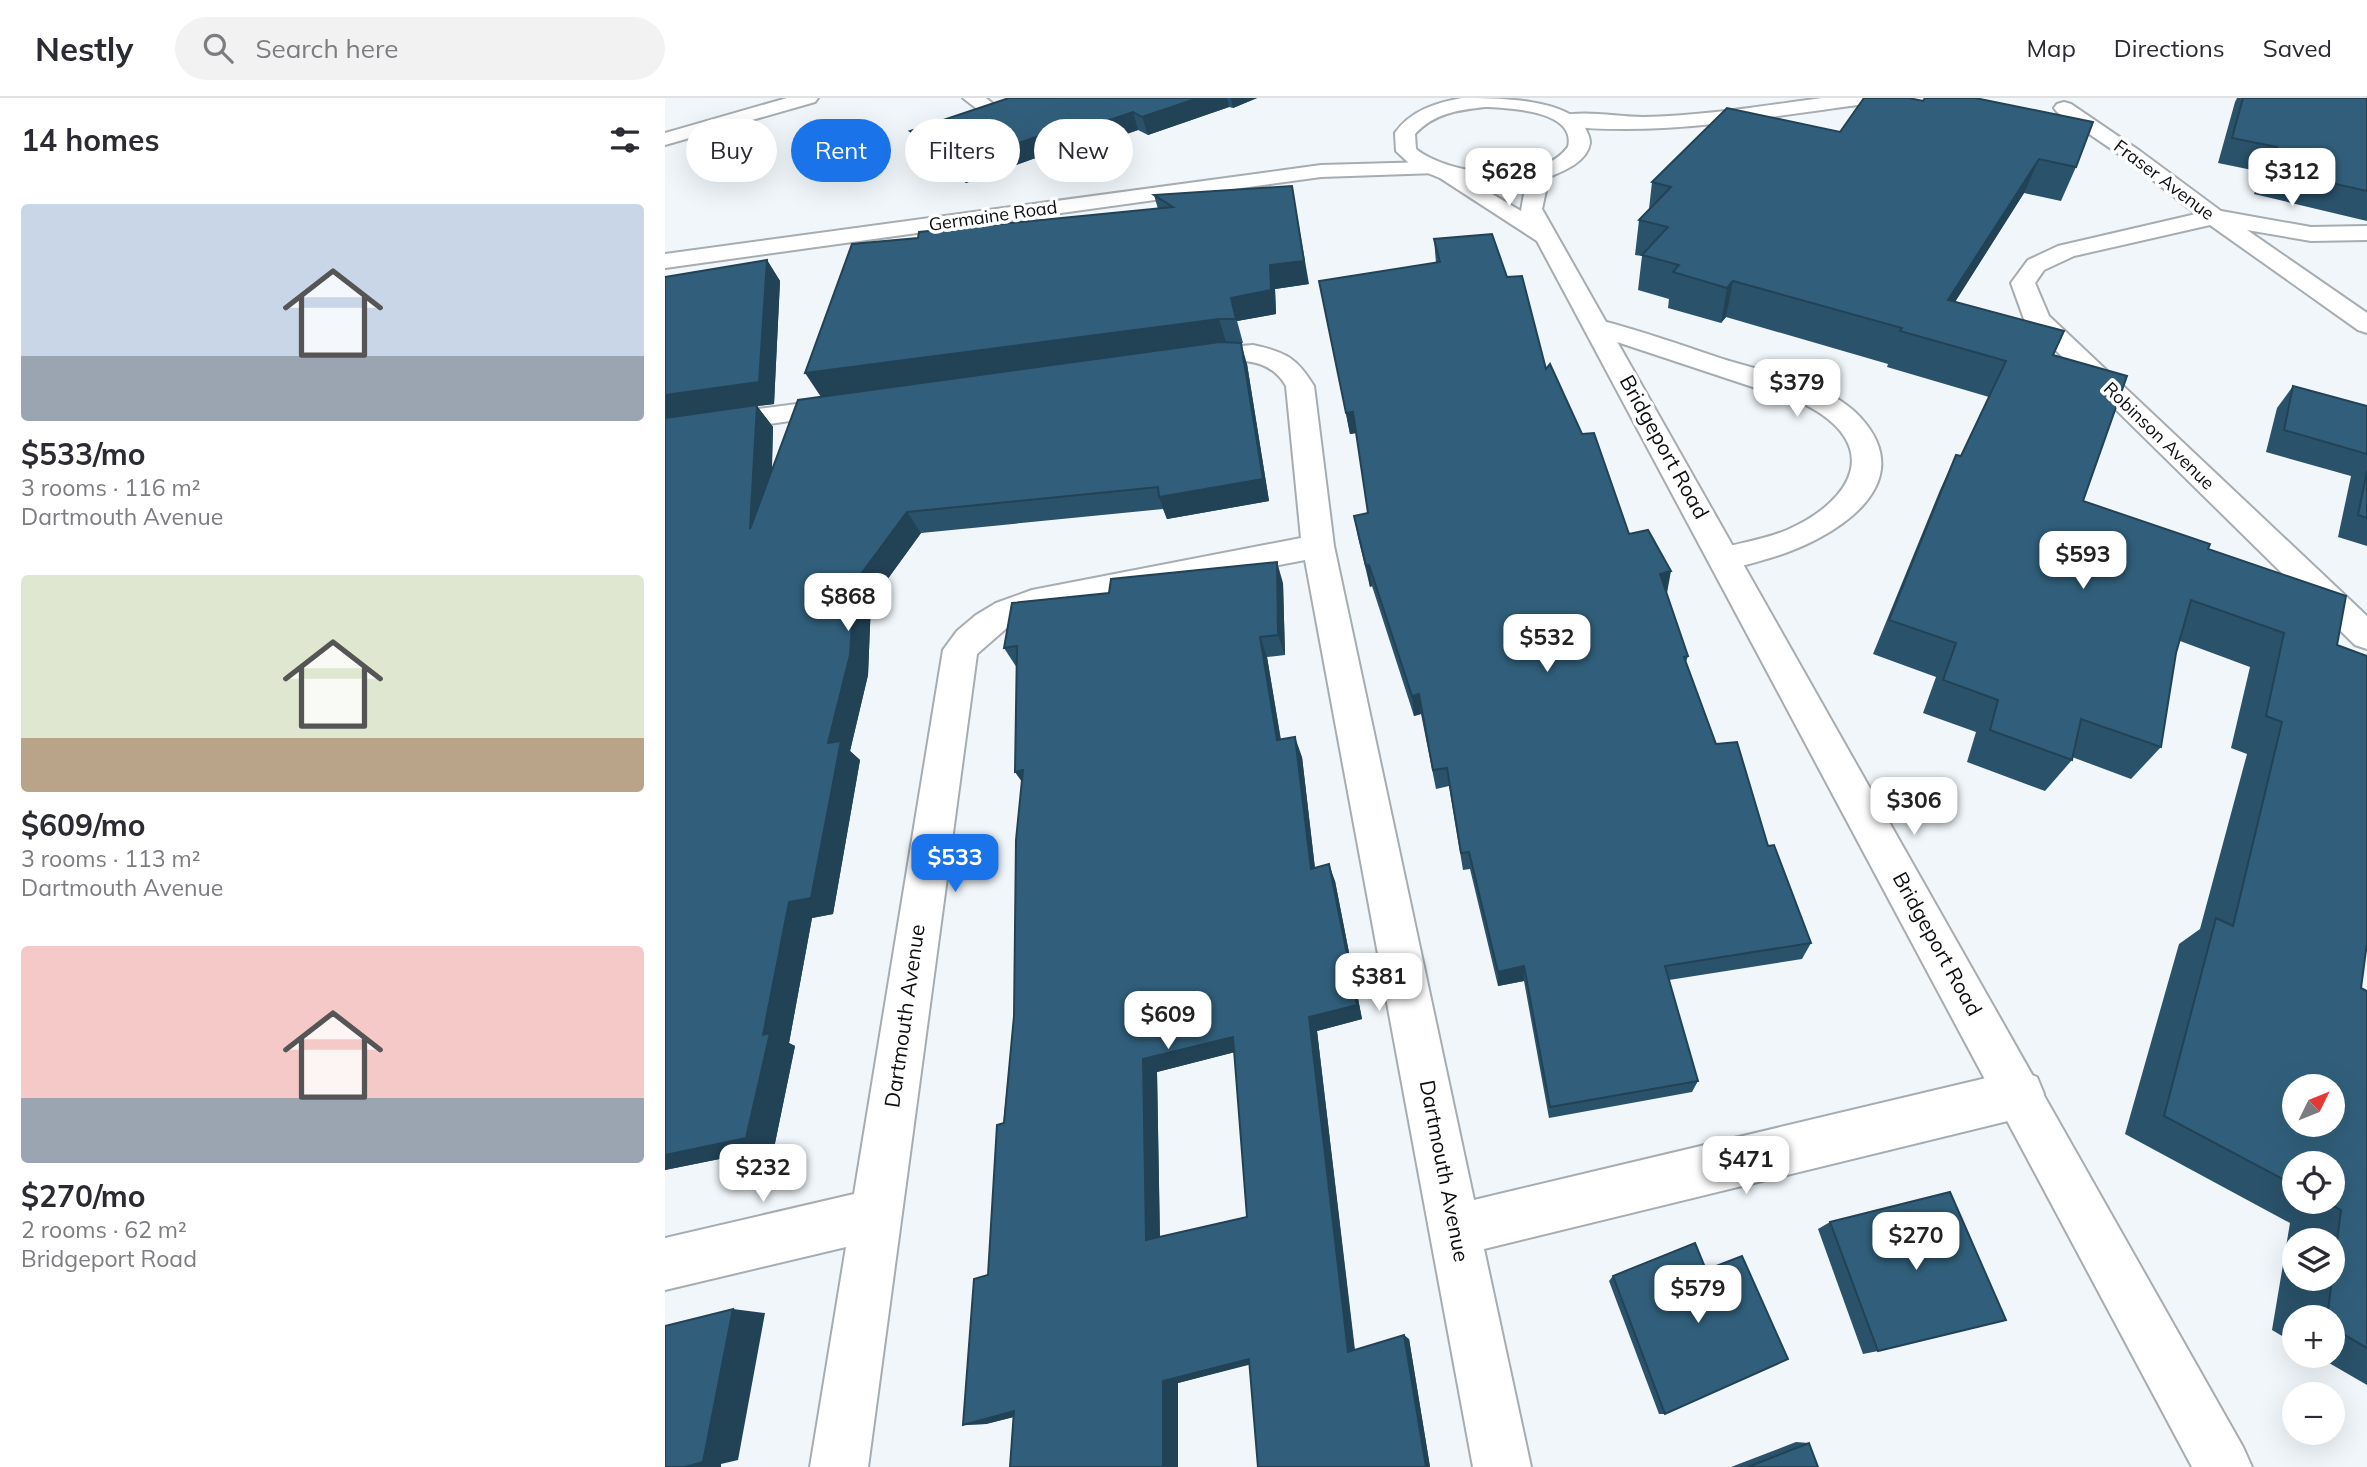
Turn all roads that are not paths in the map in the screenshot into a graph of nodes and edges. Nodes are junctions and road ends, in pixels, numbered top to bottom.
1 (808, 98) edge
2 (973, 98) edge
3 (1866, 98) edge
4 (1471, 100) edge
5 (1524, 101) edge
6 (2064, 108) dead end
7 (993, 112) edge
8 (1568, 120) junction
9 (1659, 124) junction
10 (665, 139) edge
11 (1404, 144) junction
12 (1579, 146) junction
13 (1436, 170) junction
14 (1321, 171) junction
15 (1539, 173) junction
16 (2214, 217) junction
17 (2367, 233) edge
18 (1549, 238) junction
19 (665, 261) edge
20 (2367, 325) edge
21 (1599, 328) junction
22 (1171, 361) edge
23 (870, 402) edge
24 (665, 430) edge
25 (1318, 546) junction
26 (1725, 558) junction
27 (2367, 636) edge
28 (2020, 1094) junction
29 (877, 1214) junction
30 (1457, 1230) junction
31 (665, 1264) edge
32 (839, 1467) edge
33 (1502, 1467) edge
34 (2223, 1467) edge

1 - 10 street
2 - 7 street
3 - 9 street
4 - 5 street
4 - 11 street
5 - 8 street
6 - 16 street, Fraser Avenue
8 - 9 street
8 - 12 street
9 - 12 street
11 - 13 street, Bridgeport Road
11 - 14 street, Germaine Road
12 - 15 street, Germaine Road
13 - 14 street, Germaine Road
13 - 15 street, Germaine Road
13 - 18 street, Bridgeport Road
14 - 19 street, Germaine Road
15 - 18 street, Bridgeport Road
16 - 17 street
16 - 20 street, Fraser Avenue
16 - 27 street, Robinson Avenue
18 - 21 street, Bridgeport Road
21 - 26 street, Bridgeport Road
21 - 26 street
22 - 25 street, Dartmouth Avenue
23 - 24 street
25 - 29 street, Dartmouth Avenue
25 - 30 street, Dartmouth Avenue
26 - 28 street, Bridgeport Road
28 - 30 street
28 - 34 street, Bridgeport Road
29 - 31 street
29 - 32 street, Dartmouth Avenue
30 - 33 street, Dartmouth Avenue

